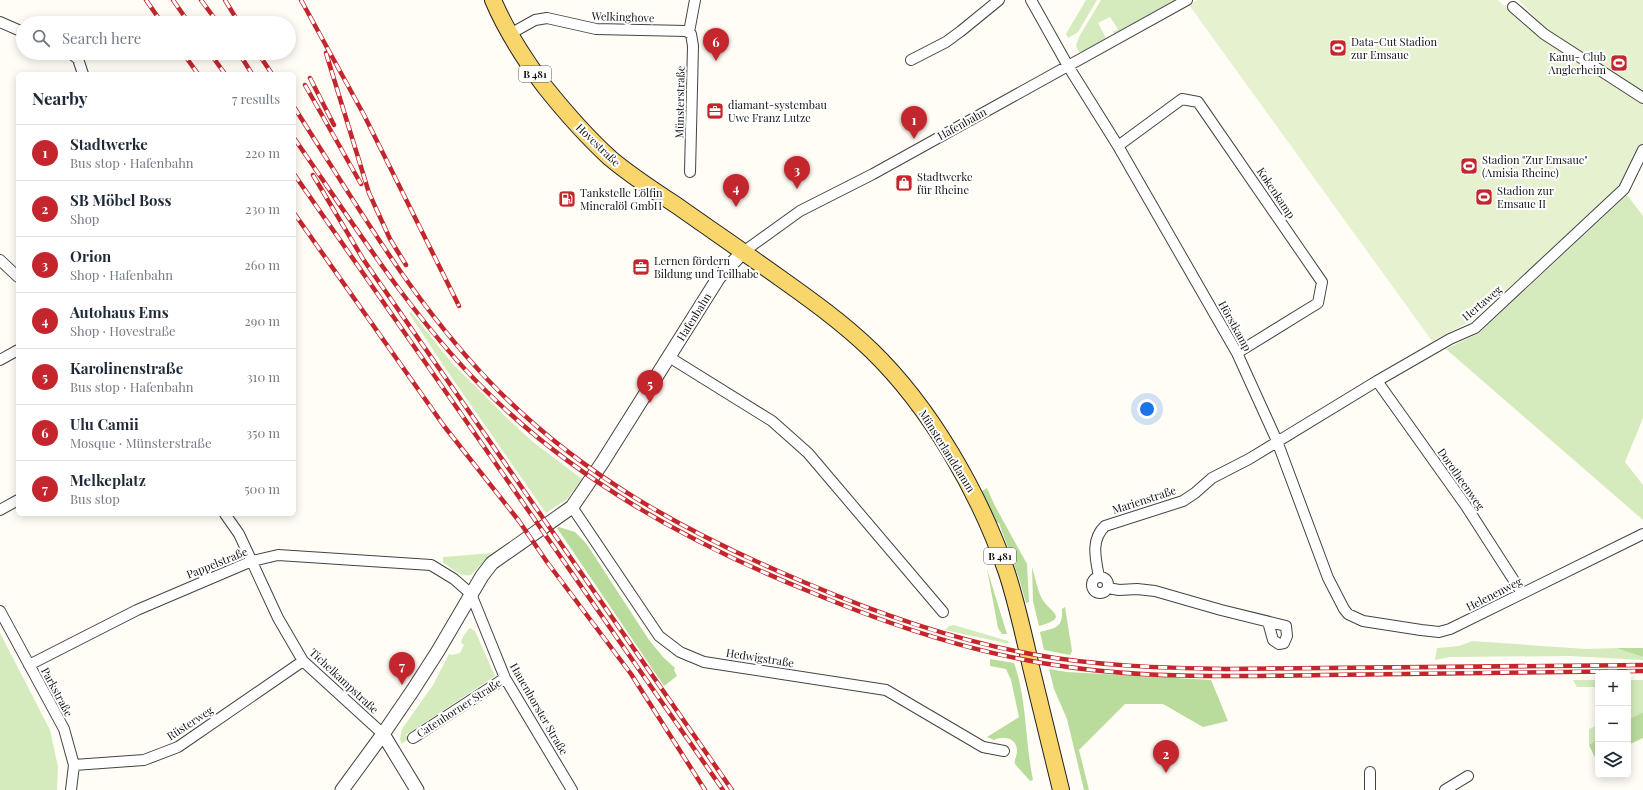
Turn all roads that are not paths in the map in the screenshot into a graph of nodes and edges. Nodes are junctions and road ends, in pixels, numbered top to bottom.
1 (493, 0) edge
2 (695, 0) edge
3 (999, 0) edge
4 (1031, 0) edge
5 (1187, 0) edge
6 (1513, 7) dead end
7 (0, 22) edge
8 (16, 29) edge
9 (690, 33) junction
10 (510, 34) junction
11 (78, 60) edge
12 (911, 60) dead end
13 (1068, 66) junction
14 (83, 72) edge
15 (1643, 98) edge
16 (1118, 146) junction
17 (1643, 150) edge
18 (690, 172) dead end
19 (743, 252) junction
20 (0, 260) edge
21 (16, 275) edge
22 (16, 351) edge
23 (1237, 353) junction
24 (669, 357) junction
25 (0, 360) edge
26 (1377, 381) junction
27 (1277, 441) junction
28 (16, 501) edge
29 (572, 507) junction
30 (0, 510) edge
31 (227, 516) edge
32 (1643, 534) edge
33 (252, 561) junction
34 (1522, 593) junction
35 (471, 594) junction
36 (0, 610) edge
37 (943, 612) dead end
38 (1348, 614) joint
39 (1268, 622) dead end
40 (303, 661) junction
41 (29, 665) junction
42 (505, 678) junction
43 (384, 734) junction
44 (413, 738) dead end
45 (1004, 751) dead end
46 (74, 765) junction
47 (1370, 772) dead end
48 (1468, 776) dead end
49 (71, 790) edge
50 (342, 790) edge
51 (418, 790) edge
52 (572, 790) edge
53 (1061, 790) edge
54 (1370, 790) edge
55 (1445, 790) edge

1 - 10 main road, Hovestraße / B 481
2 - 9 street, Münsterstraße
3 - 12 street
4 - 13 street, Hörstkamp
5 - 13 street
6 - 15 street
7 - 8 street
9 - 10 street, Welkinghove
9 - 18 street, Münsterstraße
10 - 19 main road, Hovestraße / B 481
11 - 14 street
13 - 16 street, Hörstkamp
13 - 19 street, Hafenbahn
16 - 23 street, Hörstkamp
16 - 23 street, Kokenkamp
17 - 26 street, Hertaweg
19 - 24 street, Hafenbahn
19 - 53 main road, Münsterlanddamm / B 481
20 - 21 street
22 - 25 street
23 - 27 street, Hörstkamp
24 - 29 street, Hafenbahn
24 - 37 street
26 - 27 street, Hertaweg
26 - 34 street, Dorotheenweg
27 - 38 street, Hörstkamp
27 - 39 street, Marienstraße
28 - 30 street
29 - 35 street, Hafenbahn
29 - 45 street, Hedwigstraße
31 - 33 street, Tichelkampstraße
32 - 34 street, Helenenweg
33 - 35 street, Pappelstraße
33 - 40 street, Tichelkampstraße
33 - 41 street, Pappelstraße
34 - 38 street, Helenenweg
35 - 42 street, Hauenhorster Straße
35 - 43 street
36 - 41 street, Parkstraße
40 - 43 street, Tichelkampstraße
40 - 46 street, Rüsterweg
41 - 46 street, Parkstraße
42 - 44 street, Catenhorner Straße
42 - 52 street, Hauenhorster Straße
43 - 50 street
43 - 51 street
46 - 49 street, Parkstraße
47 - 54 street
48 - 55 street

